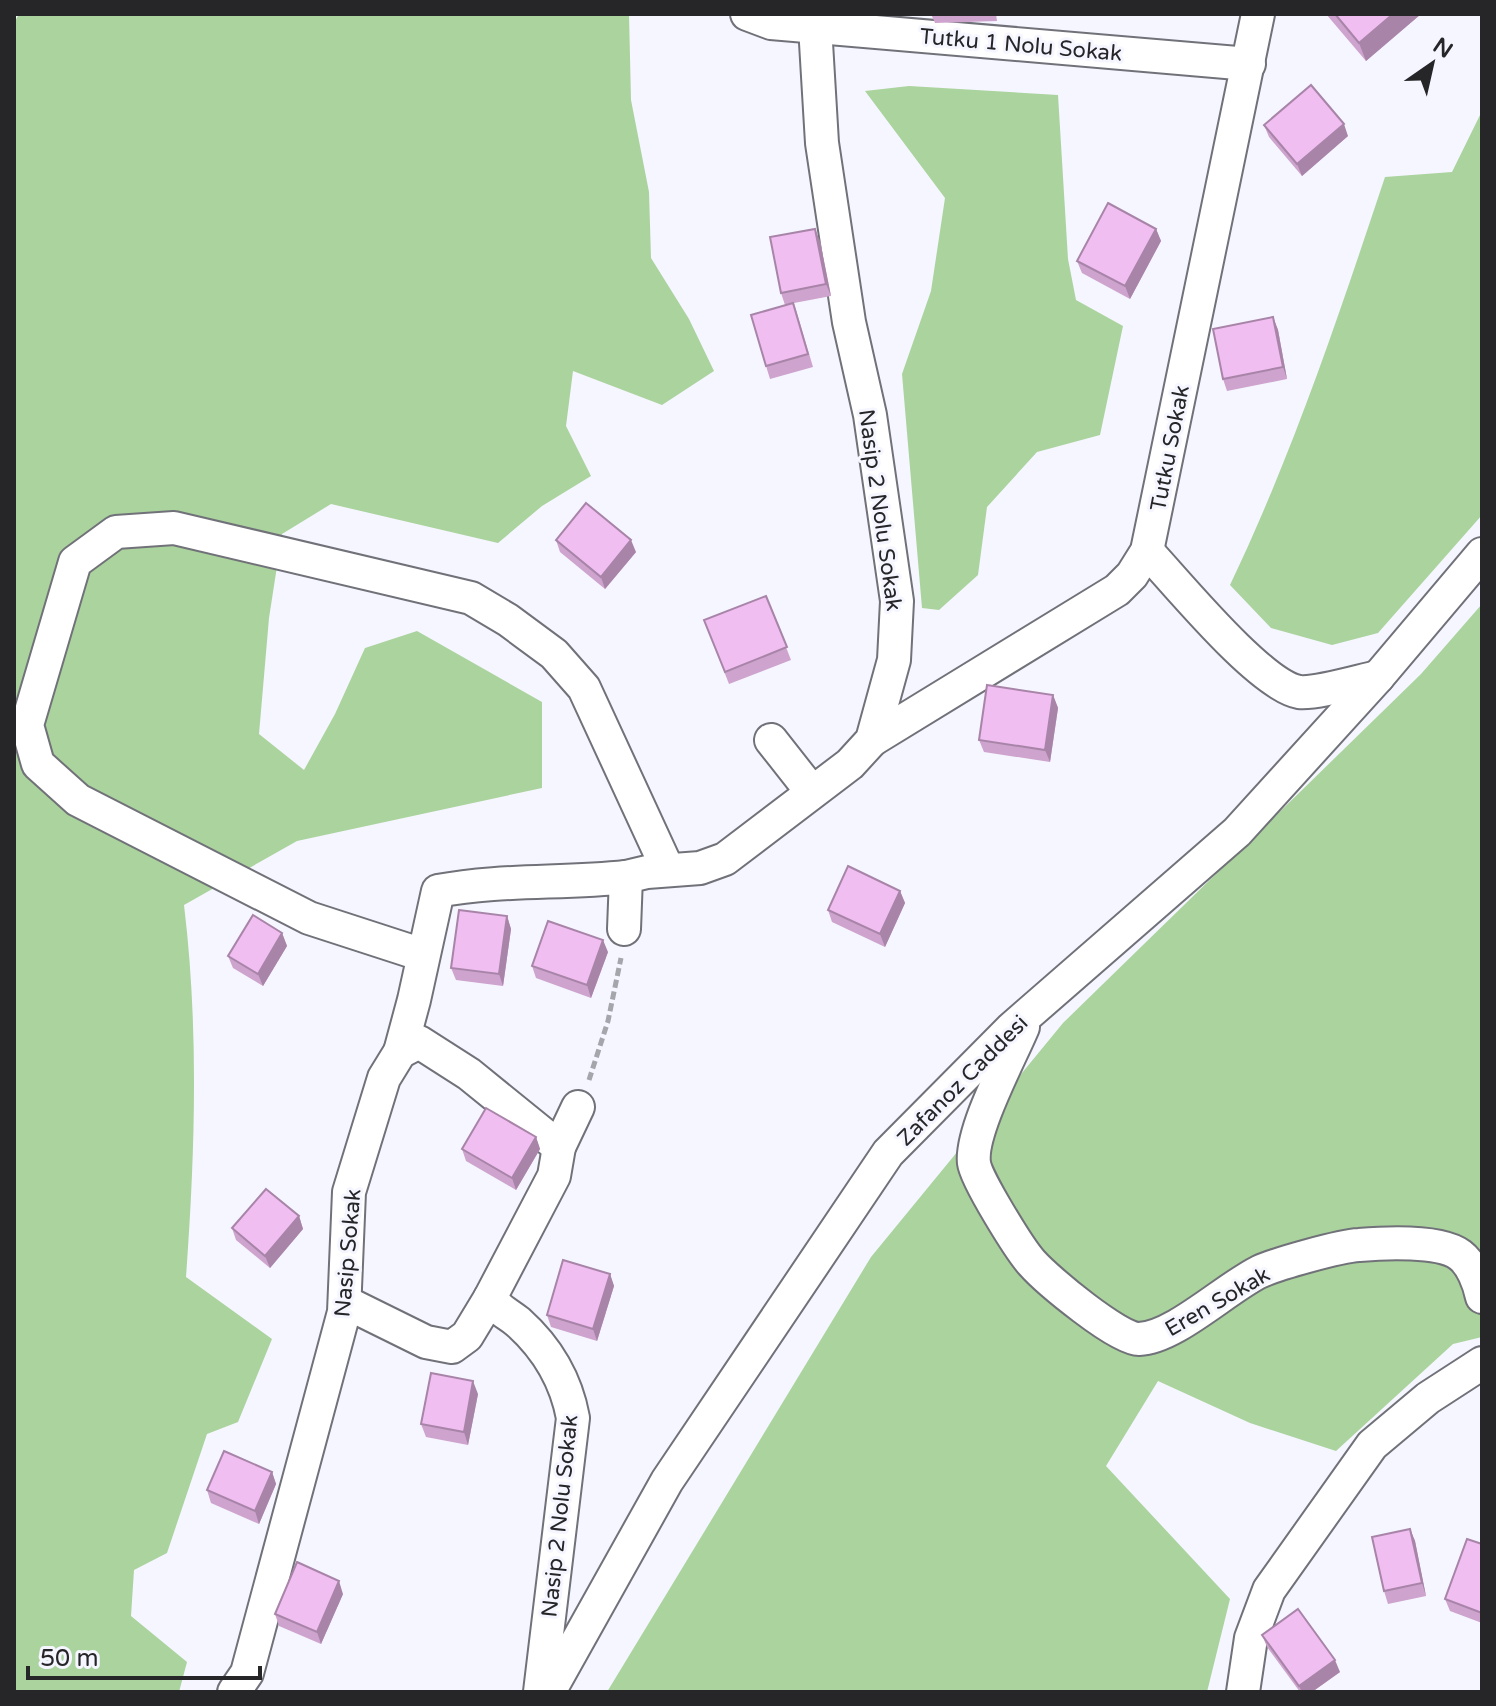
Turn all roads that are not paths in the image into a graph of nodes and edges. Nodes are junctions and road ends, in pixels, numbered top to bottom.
1 (747, 14) edge
2 (1258, 14) edge
3 (815, 26) junction
4 (1249, 64) junction
5 (1147, 551) junction
6 (1482, 554) edge
7 (1378, 677) junction
8 (771, 740) dead end
9 (872, 740) junction
10 (812, 792) junction
11 (668, 870) junction
12 (626, 877) junction
13 (624, 929) road end
14 (423, 955) junction
15 (1029, 1014) junction
16 (400, 1052) junction
17 (578, 1107) road end
18 (559, 1147) junction
19 (1482, 1297) edge
20 (490, 1298) junction
21 (345, 1302) junction
22 (1482, 1363) edge
23 (234, 1692) edge
24 (540, 1692) edge
25 (549, 1692) edge
26 (1243, 1692) edge

1 - 3 street, Tutku 1 Nolu Sokak
2 - 4 street, Tutku Sokak
3 - 4 street, Tutku 1 Nolu Sokak
3 - 9 street, Nasip 2 Nolu Sokak
4 - 5 street, Tutku Sokak
5 - 7 street
5 - 9 street, Tutku Sokak
6 - 7 street, Zafanoz Caddesi
7 - 15 street, Zafanoz Caddesi
8 - 10 street
9 - 10 street, Nasip 2 Nolu Sokak
10 - 11 street, Nasip 2 Nolu Sokak
11 - 12 street, Nasip 2 Nolu Sokak
11 - 14 street
12 - 13 street
12 - 14 street, Nasip 2 Nolu Sokak
14 - 16 street, Nasip Sokak
15 - 19 street, Eren Sokak
15 - 25 street, Zafanoz Caddesi
16 - 18 street
16 - 21 street, Nasip Sokak
17 - 18 street
18 - 20 street
20 - 21 street
20 - 24 street, Nasip 2 Nolu Sokak
21 - 23 street, Nasip Sokak
22 - 26 street

